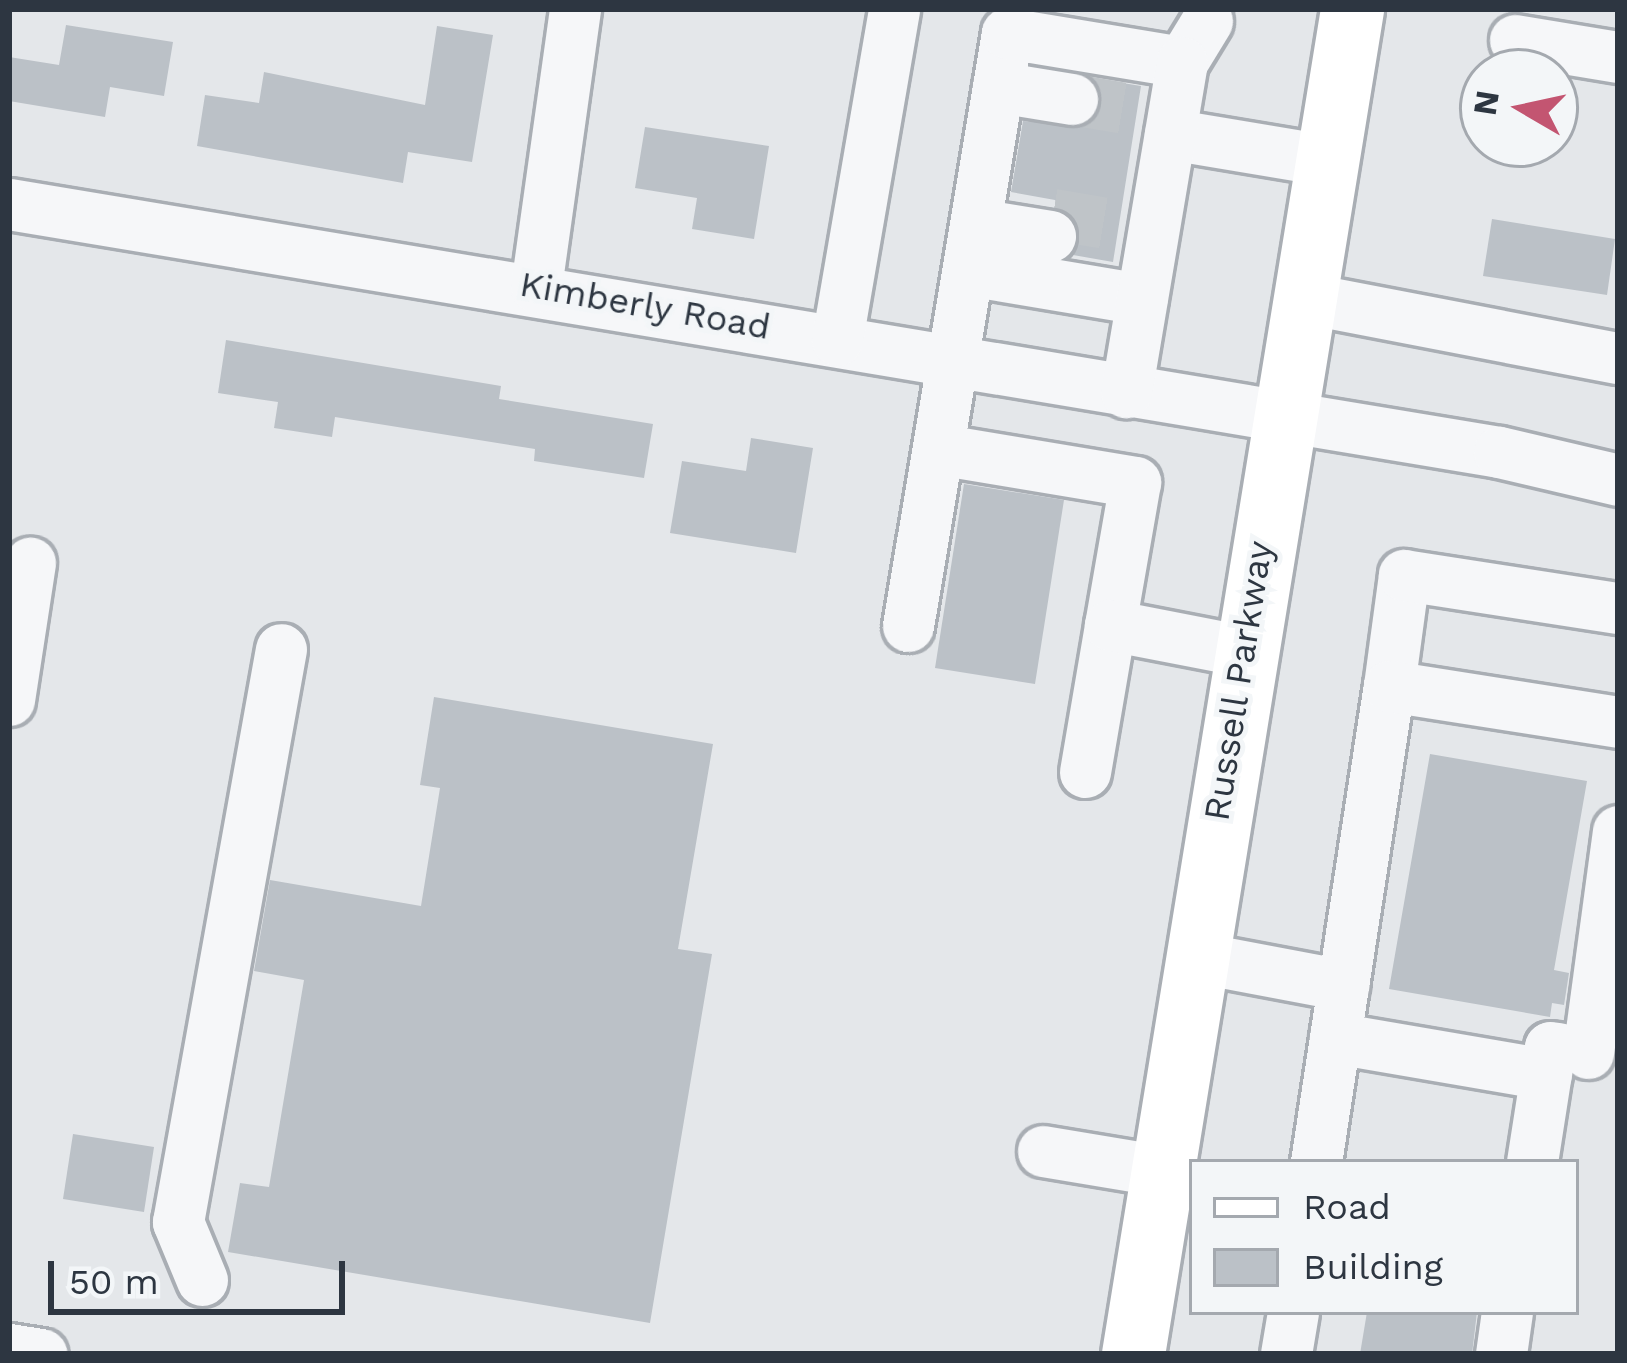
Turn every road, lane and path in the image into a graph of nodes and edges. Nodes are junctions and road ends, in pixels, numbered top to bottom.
1 (575, 9) edge
2 (894, 9) edge
3 (1352, 9) edge
4 (1515, 40) dead end
5 (1618, 57) edge
6 (1000, 75) junction
7 (1074, 87) tunnel mouth
8 (1170, 89) junction
9 (1325, 160) junction
10 (9, 204) edge
11 (1051, 225) tunnel mouth
12 (974, 232) junction
13 (1136, 251) junction
14 (536, 287) junction
15 (1300, 297) junction
16 (837, 340) junction
17 (1618, 358) edge
18 (952, 360) junction
19 (1126, 392) junction
20 (1280, 416) junction
21 (938, 449) junction
22 (1618, 480) edge
23 (30, 563) dead end
24 (1618, 608) edge
25 (1110, 625) junction
26 (908, 626) dead end
27 (281, 649) dead end
28 (1244, 651) junction
29 (1389, 686) junction
30 (9, 700) edge
31 (1618, 722) edge
32 (1084, 772) dead end
33 (1618, 831) edge
34 (1195, 956) junction
35 (1343, 985) junction
36 (1335, 1038) junction
37 (1584, 1061) edge
38 (1043, 1151) dead end
39 (1316, 1159) edge
40 (1534, 1159) edge
41 (1162, 1171) junction
42 (1171, 1250) edge
43 (202, 1280) dead end
44 (1292, 1315) edge
45 (1508, 1315) edge
46 (9, 1349) edge
47 (42, 1354) edge
48 (1133, 1354) edge
49 (1286, 1354) edge
50 (1501, 1354) edge

1 - 14 street
2 - 16 street
3 - 9 main road, Russell Parkway
4 - 5 street
6 - 7 street
6 - 8 street
6 - 12 street
8 - 9 street
8 - 13 street
9 - 15 main road, Russell Parkway
10 - 14 street, Kimberly Road
11 - 12 street
12 - 13 street
12 - 18 street
13 - 19 street
14 - 16 street, Kimberly Road
15 - 17 street
15 - 20 main road, Russell Parkway
16 - 18 street, Kimberly Road
18 - 19 street, Kimberly Road
18 - 21 street
19 - 20 street, Kimberly Road
20 - 22 street, Kimberly Road
20 - 28 main road, Russell Parkway
21 - 25 street
21 - 26 street
23 - 30 street
24 - 29 street
25 - 28 street
25 - 32 street
27 - 43 street
28 - 34 main road, Russell Parkway
29 - 31 street
29 - 35 street
33 - 37 street
34 - 35 street
34 - 41 main road, Russell Parkway
35 - 36 street
36 - 37 street
36 - 39 street
37 - 40 street
38 - 41 street
41 - 42 main road, Russell Parkway
42 - 48 main road, Russell Parkway
44 - 49 street
45 - 50 street
46 - 47 street

